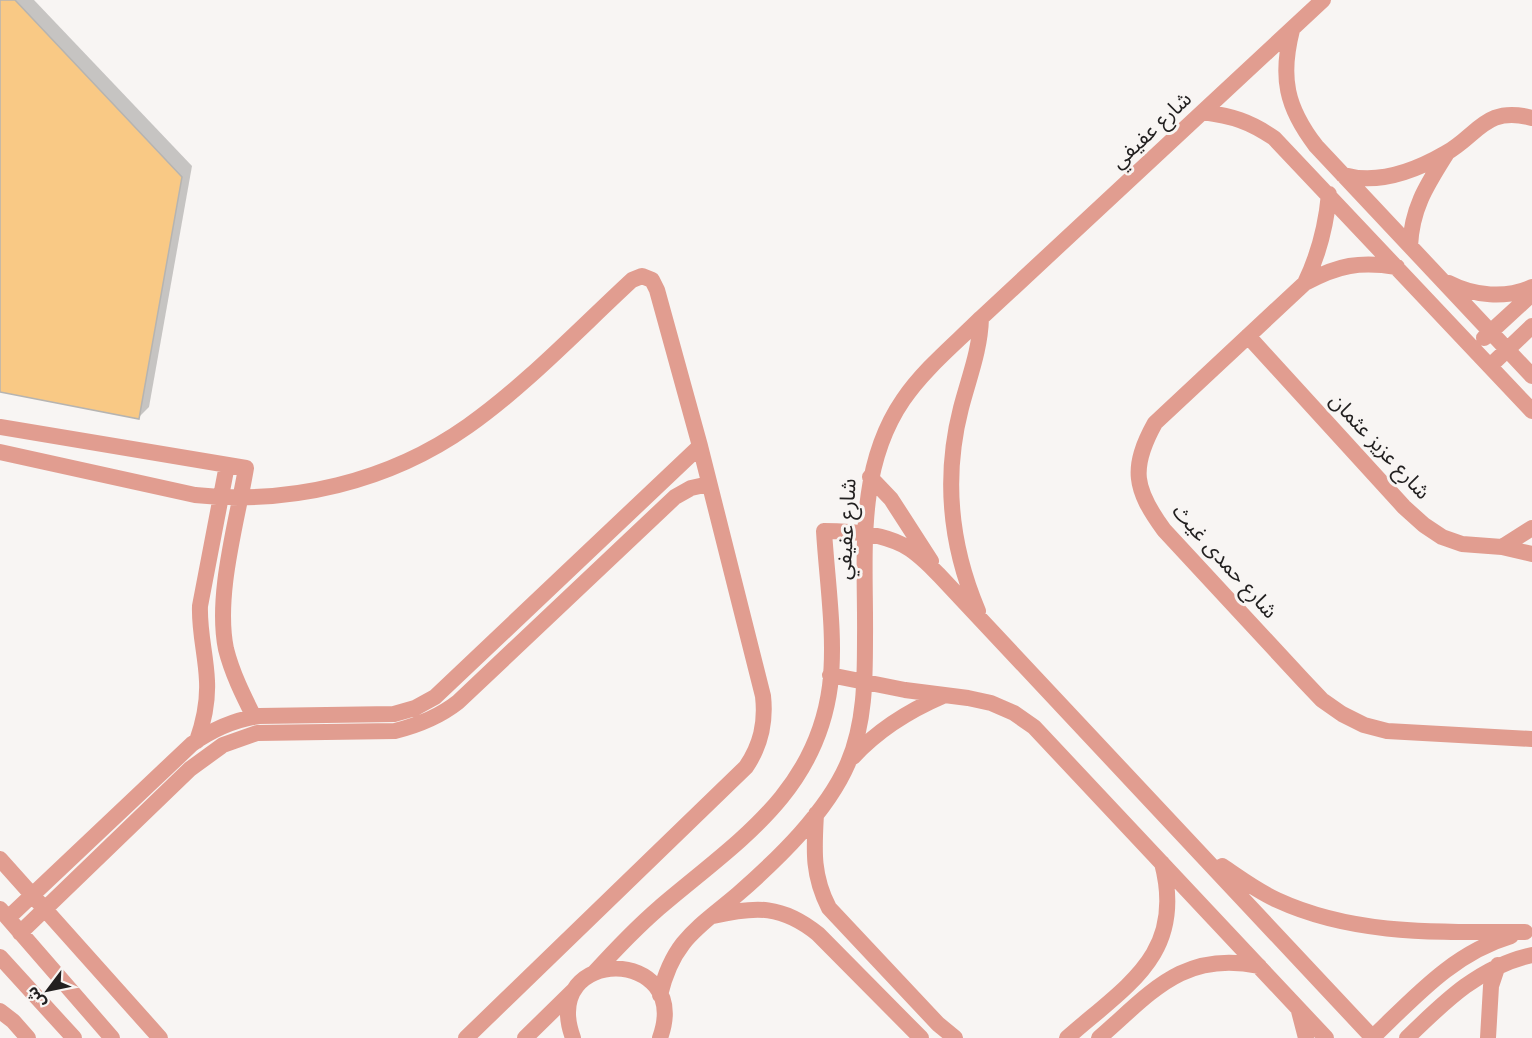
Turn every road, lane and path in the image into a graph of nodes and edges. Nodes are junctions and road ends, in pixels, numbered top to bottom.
1 (1323, 0) edge
2 (1292, 29) junction
3 (1203, 112) junction
4 (1532, 118) edge
5 (1447, 153) junction
6 (1343, 175) junction
7 (1329, 194) junction
8 (1410, 246) junction
9 (1397, 267) junction
10 (1440, 278) junction
11 (1305, 283) junction
12 (1532, 287) edge
13 (1532, 294) edge
14 (981, 318) junction
15 (1532, 326) edge
16 (1491, 332) junction
17 (1248, 336) junction
18 (1474, 348) junction
19 (1508, 350) junction
20 (1490, 366) junction
21 (1532, 376) edge
22 (1532, 411) edge
23 (0, 427) edge
24 (700, 446) junction
25 (0, 452) edge
26 (227, 465) junction
27 (677, 468) junction
28 (870, 477) junction
29 (709, 484) junction
30 (691, 488) junction
31 (220, 498) junction
32 (241, 499) junction
33 (1532, 528) edge
34 (866, 534) junction
35 (1502, 547) junction
36 (1532, 554) edge
37 (939, 575) junction
38 (983, 623) junction
39 (830, 675) junction
40 (235, 676) junction
41 (207, 681) junction
42 (865, 681) junction
43 (446, 688) junction
44 (946, 695) junction
45 (458, 702) junction
46 (254, 717) junction
47 (1532, 739) edge
48 (197, 741) junction
49 (849, 762) junction
50 (816, 814) junction
51 (1196, 849) junction
52 (0, 859) edge
53 (1162, 862) junction
54 (33, 894) junction
55 (46, 908) junction
56 (4, 914) edge
57 (709, 917) junction
58 (1528, 932) edge
59 (20, 933) junction
60 (1532, 955) edge
61 (0, 957) edge
62 (1498, 965) junction
63 (1259, 966) junction
64 (594, 972) junction
65 (578, 986) junction
66 (660, 995) junction
67 (1298, 1007) junction
68 (0, 1011) edge
69 (665, 1016) junction
70 (28, 1038) edge
71 (74, 1038) edge
72 (112, 1038) edge
73 (160, 1038) edge
74 (466, 1038) edge
75 (525, 1038) edge
76 (573, 1038) edge
77 (660, 1038) edge
78 (674, 1038) edge
79 (921, 1038) edge
80 (955, 1038) edge
81 (1067, 1038) edge
82 (1099, 1038) edge
83 (1306, 1038) edge
84 (1326, 1038) edge
85 (1372, 1038) edge
86 (1407, 1038) edge
87 (1488, 1038) edge

1 - 2 street, شارع عفيفي
2 - 3 street, شارع عفيفي
2 - 6 street
3 - 7 street
3 - 14 street, شارع عفيفي
4 - 5 street
5 - 6 street
5 - 8 street
6 - 8 street
7 - 9 street
7 - 11 street, شارع حمدى غيث
8 - 10 street
9 - 11 street, شارع حمدى غيث
9 - 18 street
10 - 12 street
10 - 16 street
11 - 17 street, شارع حمدى غيث
13 - 16 street
14 - 28 street, شارع عفيفي
14 - 38 street
15 - 19 street
16 - 18 street
16 - 19 street
17 - 35 street, شارع عزيز عثمان
17 - 47 street, شارع حمدى غيث
18 - 20 street
19 - 20 street
19 - 21 street
20 - 22 street
23 - 26 street
24 - 27 street
24 - 29 street
24 - 32 street
25 - 31 street
26 - 31 street
26 - 32 street
27 - 30 street
27 - 43 street
28 - 34 street, شارع عفيفي
28 - 37 street
29 - 30 street
29 - 74 street
30 - 45 street
31 - 32 street
31 - 41 street
32 - 40 street
33 - 35 street
34 - 37 street
34 - 39 street, شارع عفيفي
34 - 42 street, شارع عفيفي
35 - 36 street, شارع عزيز عثمان
37 - 38 street
38 - 51 street
39 - 42 street
39 - 64 street, شارع عفيفي
40 - 41 street
40 - 46 street
41 - 48 street
42 - 44 street
42 - 49 street, شارع عفيفي
43 - 45 street
43 - 46 street
44 - 49 street
44 - 53 street
45 - 55 street
46 - 48 street
48 - 54 street
49 - 50 street, شارع عفيفي
50 - 57 street, شارع عفيفي
50 - 80 street
51 - 58 street
51 - 85 street
52 - 54 street
53 - 63 street
53 - 81 street
54 - 55 street
54 - 56 street
55 - 59 street
55 - 73 street
56 - 59 street
57 - 66 street, شارع عفيفي
57 - 79 street
58 - 85 street
59 - 72 street
60 - 62 street
61 - 71 street
62 - 86 street
62 - 87 street
63 - 67 street
63 - 82 street
64 - 65 street, شارع عفيفي
64 - 66 street
65 - 75 street
65 - 76 street
66 - 69 street
67 - 83 street
67 - 84 street
68 - 70 street
69 - 77 street
69 - 78 street

